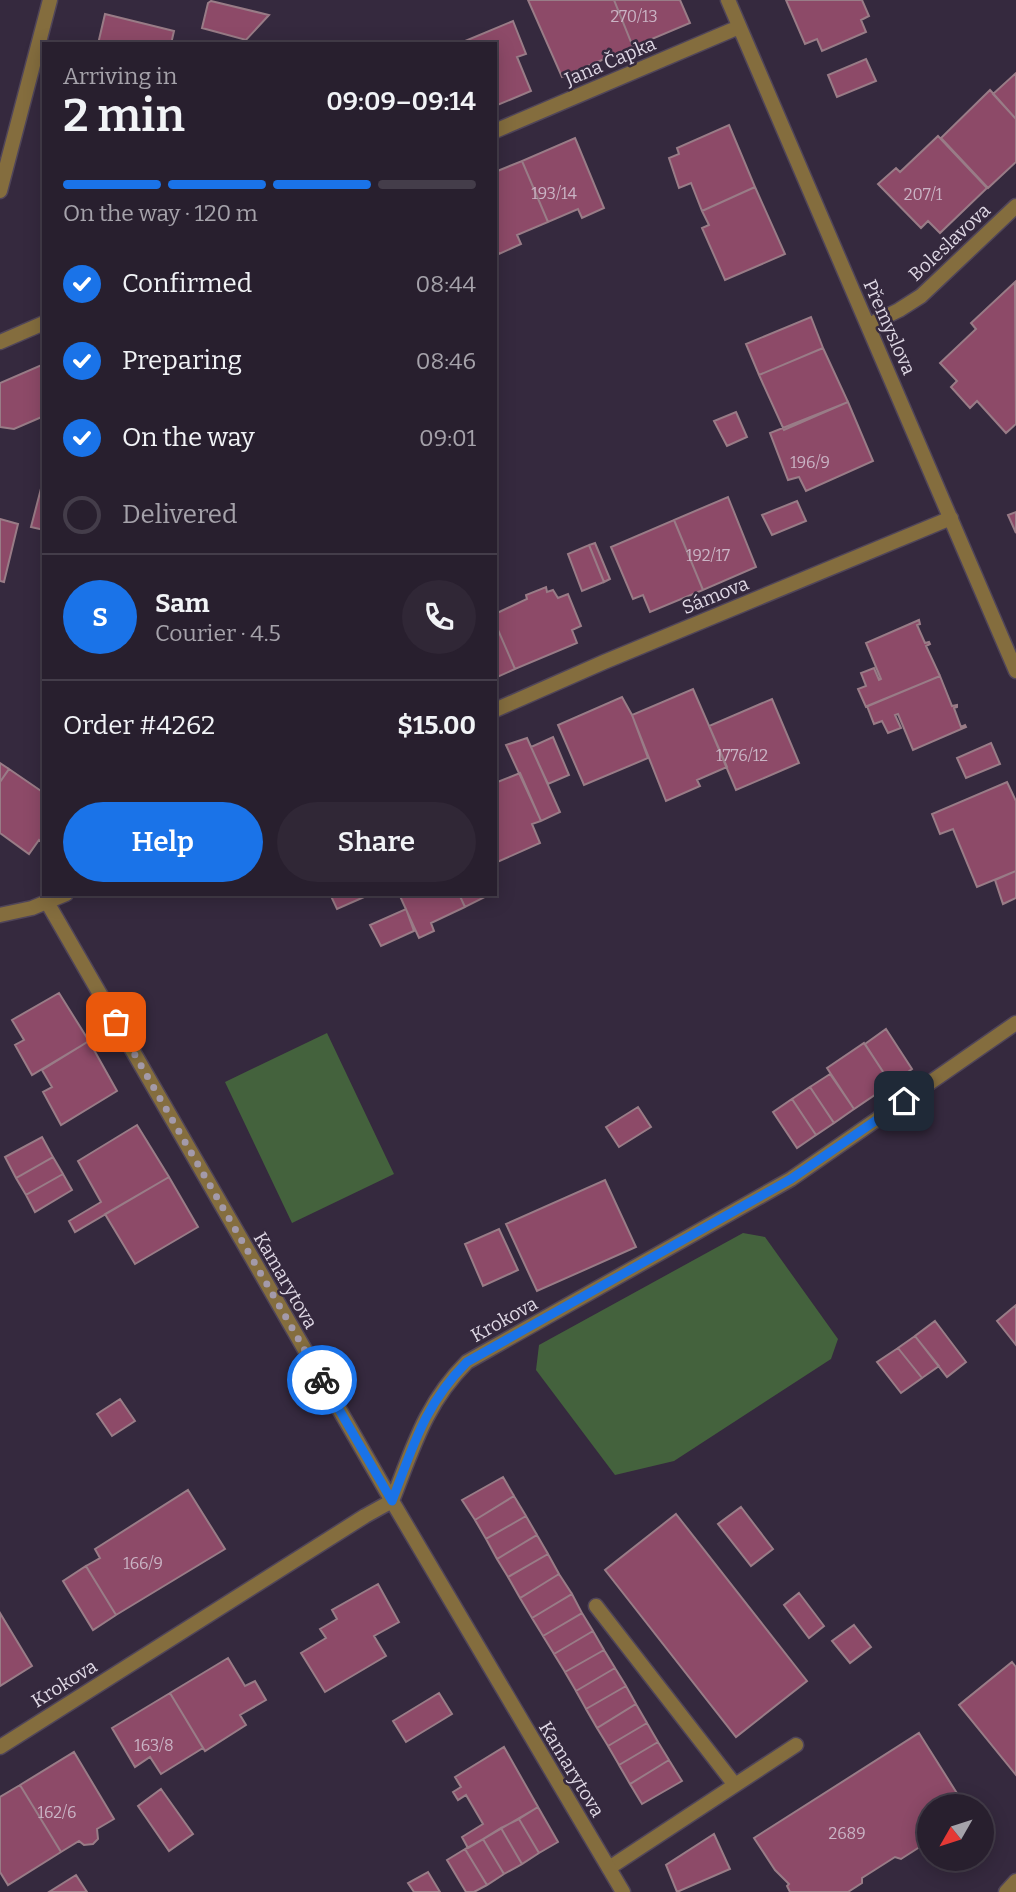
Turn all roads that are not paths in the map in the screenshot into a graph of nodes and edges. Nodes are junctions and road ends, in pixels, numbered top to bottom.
1 (50, 0) edge
2 (728, 0) edge
3 (739, 27) junction
4 (497, 130) edge
5 (0, 191) edge
6 (1016, 206) edge
7 (42, 324) edge
8 (869, 325) junction
9 (0, 342) edge
10 (951, 518) junction
11 (1016, 671) edge
12 (497, 709) edge
13 (61, 896) edge
14 (47, 902) junction
15 (0, 915) edge
16 (1016, 1023) edge
17 (392, 1501) junction
18 (596, 1606) dead end
19 (796, 1745) dead end
20 (0, 1747) edge
21 (735, 1785) junction
22 (609, 1868) junction
23 (1016, 1881) edge
24 (623, 1892) edge
25 (1006, 1892) edge

1 - 5 street
2 - 3 street, Přemyslova
3 - 4 street, Jana Čapka
3 - 8 street, Přemyslova
6 - 8 street, Boleslavova
7 - 9 street
8 - 10 street, Přemyslova
10 - 11 street, Přemyslova
10 - 12 street, Sámova
13 - 14 street
14 - 15 street
14 - 17 street, Kamarytova
16 - 17 street, Krokova
17 - 20 street, Krokova
17 - 22 street, Kamarytova
18 - 21 street
19 - 21 street
21 - 22 street
22 - 24 street, Kamarytova
23 - 25 street

